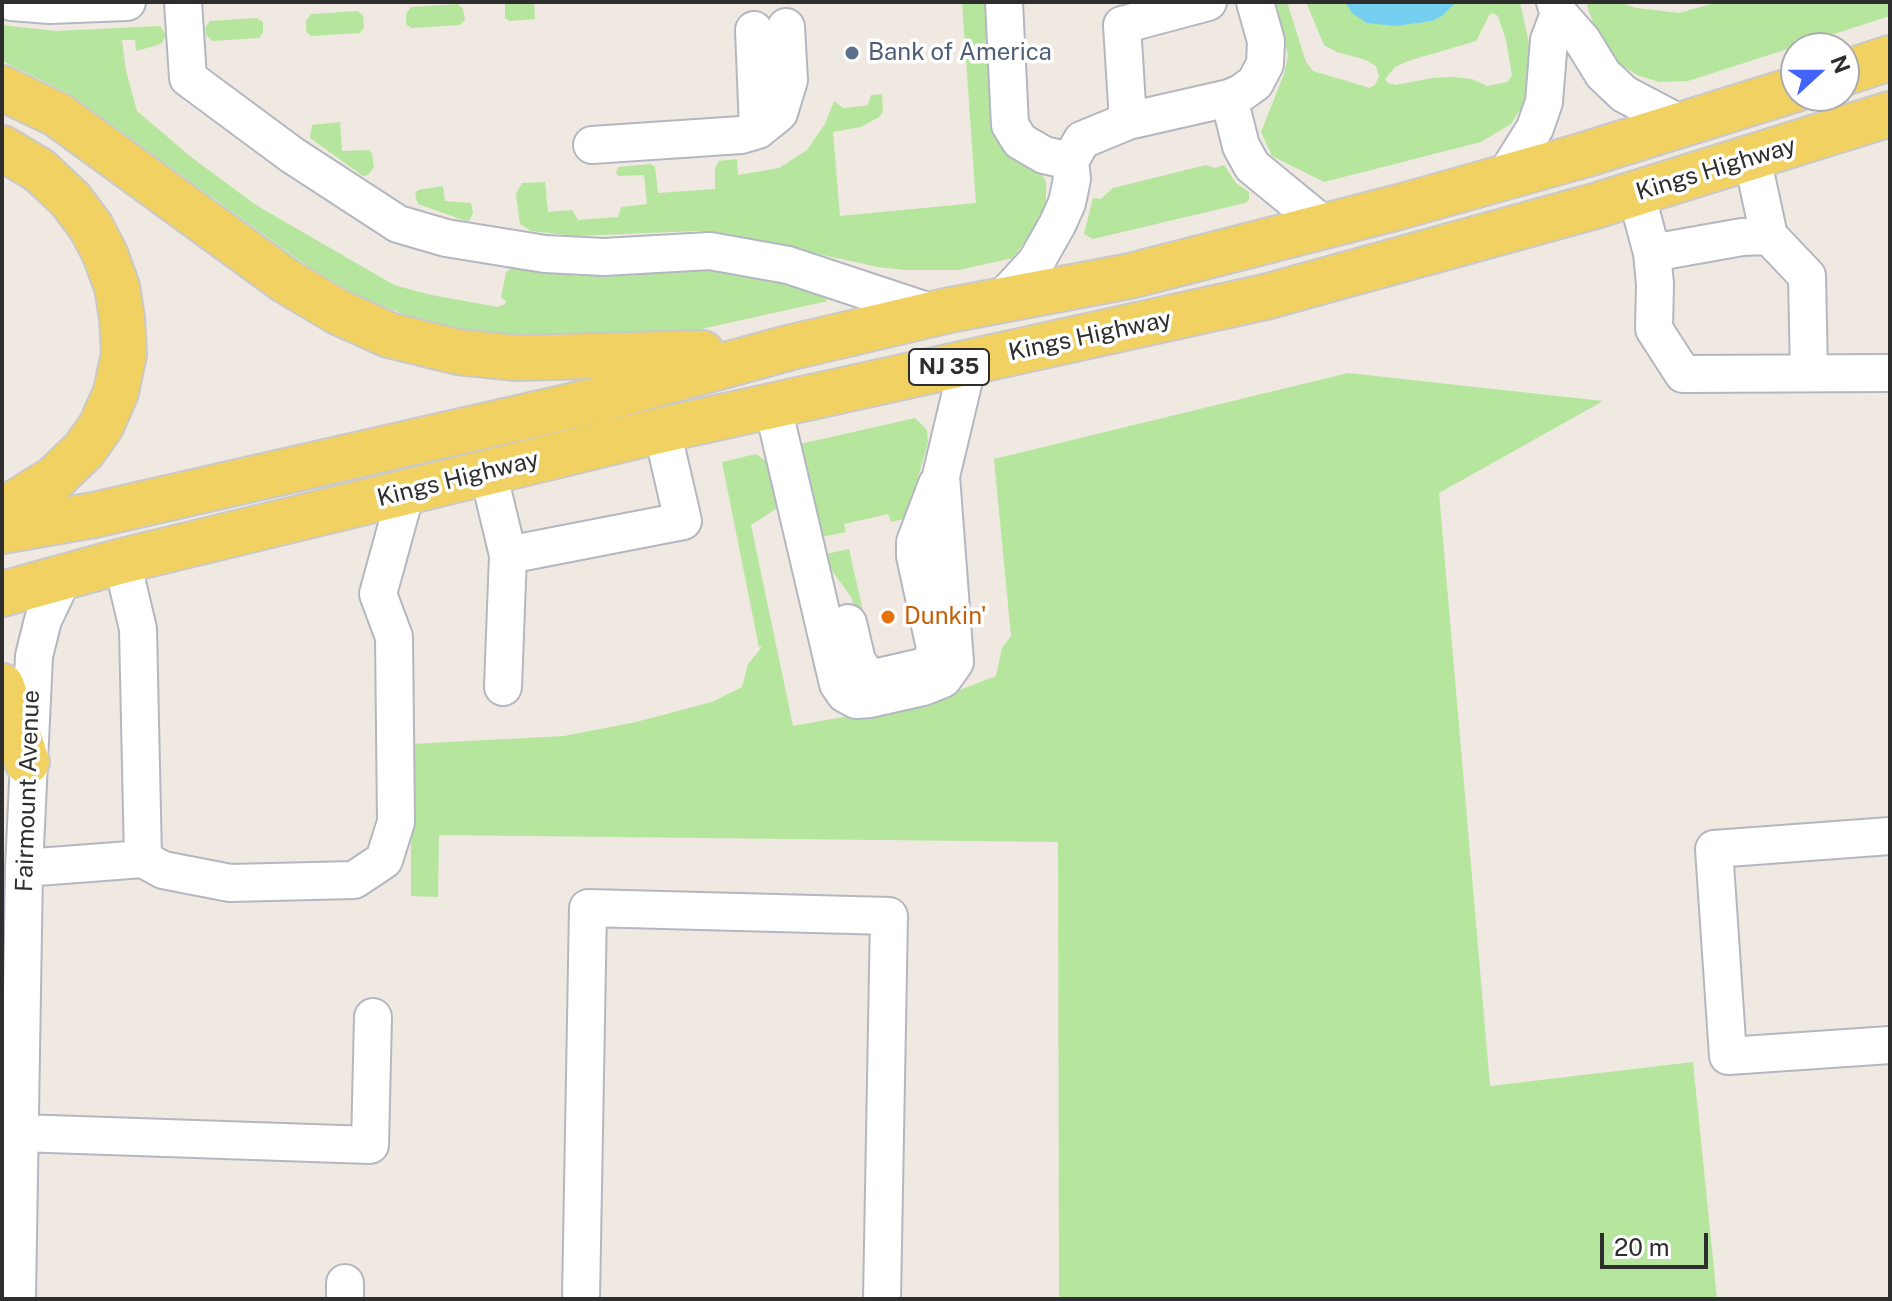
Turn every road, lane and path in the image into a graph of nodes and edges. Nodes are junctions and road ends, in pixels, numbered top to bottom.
1 (11, 2) edge
2 (127, 2) edge
3 (183, 2) edge
4 (1004, 2) edge
5 (1208, 2) edge
6 (1255, 2) edge
7 (1557, 8) edge
8 (769, 14) edge
9 (1890, 58) edge
10 (1860, 68) edge
11 (2, 88) edge
12 (1780, 94) edge
13 (1229, 98) junction
14 (1890, 114) edge
15 (1128, 121) junction
16 (1681, 124) junction
17 (592, 145) dead end
18 (2, 148) edge
19 (1752, 157) junction
20 (1070, 161) junction
21 (1505, 176) junction
22 (1636, 193) junction
23 (1325, 226) junction
24 (1769, 236) junction
25 (1652, 253) junction
26 (1001, 300) junction
27 (933, 313) junction
28 (788, 348) junction
29 (968, 363) junction
30 (1809, 373) junction
31 (1890, 373) edge
32 (773, 407) junction
33 (662, 430) junction
34 (488, 472) junction
35 (406, 492) junction
36 (2, 511) edge
37 (2, 531) edge
38 (508, 555) junction
39 (122, 561) junction
40 (63, 578) junction
41 (2, 594) edge
42 (2, 686) edge
43 (503, 687) dead end
44 (19, 766) edge
45 (1890, 836) edge
46 (143, 859) junction
47 (24, 868) junction
48 (373, 1017) dead end
49 (1890, 1045) edge
50 (20, 1133) junction
51 (17, 1299) edge
52 (581, 1299) edge
53 (882, 1299) edge

1 - 2 street
3 - 27 street
4 - 20 street
5 - 15 street
6 - 13 street
7 - 16 street
7 - 21 street
8 - 17 street
9 - 10 main road
11 - 28 main road
12 - 16 main road, Kings Highway / NJ 35
13 - 15 street
13 - 23 street
14 - 19 main road, Kings Highway / NJ 35
15 - 20 street
16 - 21 main road, Kings Highway / NJ 35
18 - 36 main road
19 - 22 main road, Kings Highway / NJ 35
19 - 24 street
20 - 26 street
21 - 23 main road, Kings Highway / NJ 35
22 - 25 street
22 - 29 main road, Kings Highway / NJ 35
23 - 26 main road, Kings Highway / NJ 35
24 - 25 street
24 - 30 street
25 - 30 street
26 - 27 main road, Kings Highway / NJ 35
27 - 28 main road, Kings Highway / NJ 35
28 - 37 main road, Kings Highway / NJ 35
29 - 32 main road, Kings Highway / NJ 35
29 - 32 street
30 - 31 street
32 - 33 main road, Kings Highway / NJ 35
33 - 34 main road, Kings Highway / NJ 35
33 - 38 street
34 - 35 main road, Kings Highway / NJ 35
34 - 38 street
35 - 39 main road, Kings Highway / NJ 35
35 - 46 street
38 - 43 street
39 - 40 main road, Kings Highway / NJ 35
39 - 46 street
40 - 41 main road, Kings Highway / NJ 35
40 - 44 street, Fairmount Avenue
42 - 44 main road
44 - 47 street, Fairmount Avenue
45 - 49 street
46 - 47 street
47 - 50 street, Fairmount Avenue
48 - 50 street
50 - 51 street, Fairmount Avenue
52 - 53 street

